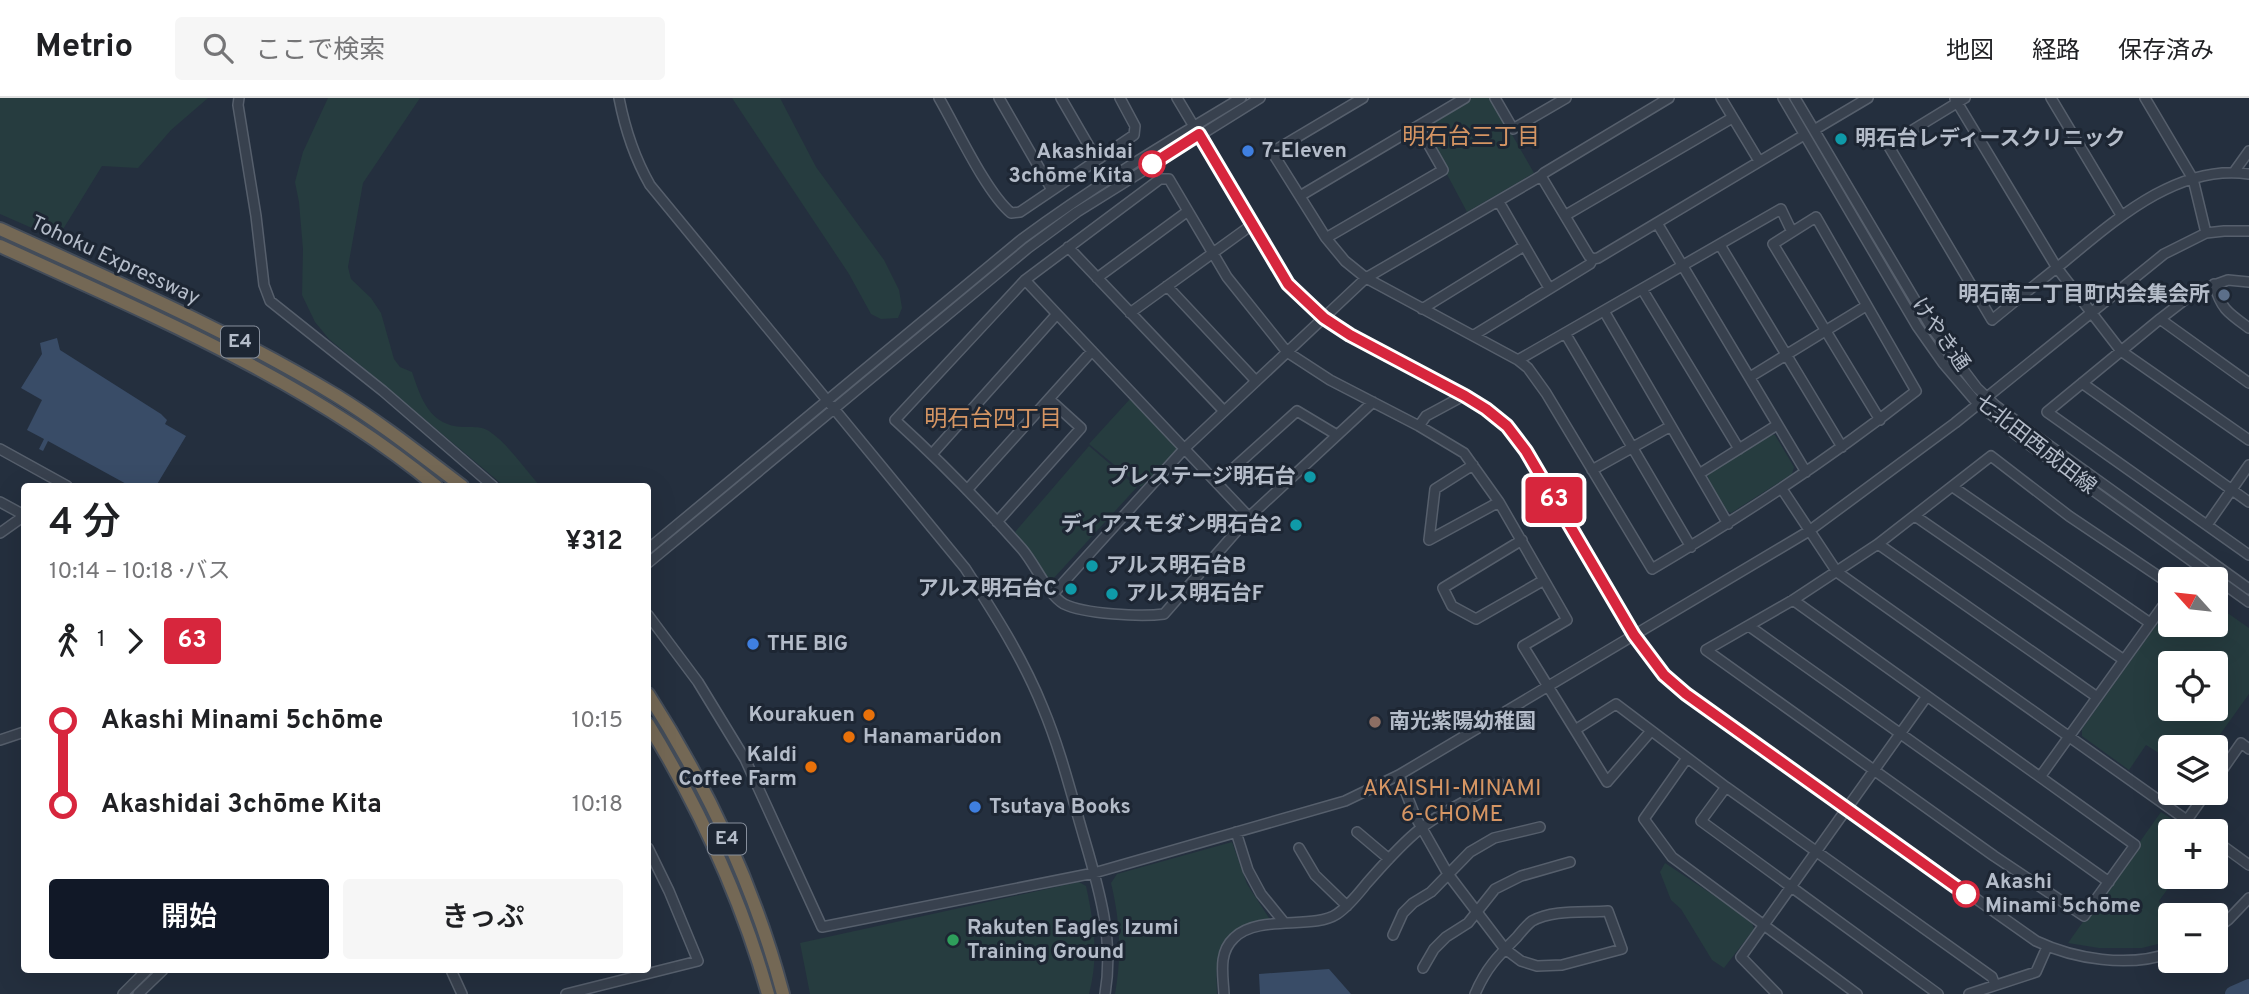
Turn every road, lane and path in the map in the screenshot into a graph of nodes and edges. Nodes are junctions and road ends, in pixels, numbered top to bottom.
1 (239, 98) edge
2 (619, 98) edge
3 (939, 98) edge
4 (999, 98) edge
5 (1061, 98) edge
6 (1120, 98) edge
7 (1177, 98) edge
8 (1241, 98) edge
9 (1260, 98) edge
10 (1363, 98) edge
11 (1465, 98) edge
12 (1495, 98) edge
13 (1566, 98) edge
14 (1669, 98) edge
15 (1721, 98) edge
16 (1783, 98) edge
17 (1795, 98) edge
18 (2051, 98) edge
19 (2145, 98) edge
20 (1861, 100) edge
21 (1958, 100) edge
22 (1732, 118) junction
23 (1418, 126) junction
24 (1197, 130) junction
25 (1814, 130) junction
26 (1804, 135) junction
27 (2249, 151) edge
28 (1097, 160) junction
29 (1759, 161) junction
30 (2234, 172) junction
31 (2249, 174) edge
32 (1541, 176) junction
33 (2193, 179) junction
34 (1052, 190) junction
35 (1300, 196) junction
36 (1499, 202) junction
37 (1188, 211) junction
38 (1566, 215) junction
39 (2121, 215) junction
40 (1657, 223) junction
41 (1253, 224) junction
42 (0, 229) edge
43 (2249, 231) edge
44 (1792, 232) junction
45 (2206, 233) junction
46 (1326, 238) junction
47 (1720, 245) junction
48 (0, 246) edge
49 (1524, 246) junction
50 (1068, 247) junction
51 (1212, 252) junction
52 (1592, 259) junction
53 (1682, 266) junction
54 (2057, 268) junction
55 (1097, 278) junction
56 (1366, 278) junction
57 (1026, 280) junction
58 (2249, 282) edge
59 (2214, 284) junction
60 (1167, 286) junction
61 (1549, 288) junction
62 (1642, 289) junction
63 (1866, 306) junction
64 (1422, 309) junction
65 (1604, 311) junction
66 (2091, 312) junction
67 (1130, 313) junction
68 (1057, 314) junction
69 (1324, 318) junction
70 (2160, 319) junction
71 (2249, 328) edge
72 (1826, 331) junction
73 (1565, 333) junction
74 (1474, 335) junction
75 (1092, 351) junction
76 (2121, 351) junction
77 (1287, 352) junction
78 (1787, 355) junction
79 (1518, 360) junction
80 (1750, 377) junction
81 (1256, 381) junction
82 (2082, 383) junction
83 (2249, 383) edge
84 (1465, 396) junction
85 (1986, 397) junction
86 (828, 398) junction
87 (1049, 399) junction
88 (1373, 402) junction
89 (1978, 404) junction
90 (835, 408) junction
91 (1224, 411) junction
92 (1880, 420) junction
93 (1777, 425) junction
94 (1419, 426) junction
95 (1671, 426) junction
96 (1337, 435) junction
97 (2249, 440) edge
98 (1632, 447) junction
99 (1843, 447) junction
100 (1185, 448) junction
101 (0, 449) edge
102 (1739, 449) junction
103 (932, 454) junction
104 (1473, 465) junction
105 (2249, 465) edge
106 (1592, 470) junction
107 (1806, 472) junction
108 (1699, 474) junction
109 (1217, 482) junction
110 (62, 483) edge
111 (432, 483) edge
112 (457, 483) edge
113 (490, 483) edge
114 (1953, 487) junction
115 (1782, 489) junction
116 (2232, 489) junction
117 (967, 490) junction
118 (0, 502) edge
119 (1499, 502) junction
120 (2249, 502) edge
121 (21, 514) edge
122 (1915, 516) junction
123 (1249, 517) junction
124 (21, 518) edge
125 (997, 522) junction
126 (1728, 524) junction
127 (2207, 525) junction
128 (1809, 531) junction
129 (0, 533) edge
130 (1522, 540) junction
131 (1878, 544) junction
132 (651, 546) edge
133 (1690, 547) junction
134 (2249, 555) edge
135 (651, 562) edge
136 (1837, 572) junction
137 (2158, 576) edge
138 (1544, 580) junction
139 (2249, 589) edge
140 (1053, 594) junction
141 (1793, 600) junction
142 (2249, 602) edge
143 (2158, 612) edge
144 (651, 618) edge
145 (2150, 623) junction
146 (1749, 626) junction
147 (1634, 635) junction
148 (2124, 660) junction
149 (1548, 686) junction
150 (1927, 696) junction
151 (2097, 697) junction
152 (651, 699) edge
153 (651, 729) edge
154 (1575, 730) junction
155 (1651, 731) junction
156 (1901, 733) junction
157 (21, 734) edge
158 (2070, 736) junction
159 (0, 740) edge
160 (2249, 749) edge
161 (1688, 758) junction
162 (2228, 762) edge
163 (1874, 770) junction
164 (1399, 775) junction
165 (2040, 777) junction
166 (1499, 783) dead end
167 (1726, 787) junction
168 (1847, 808) junction
169 (2186, 819) edge
170 (1539, 827) dead end
171 (1421, 828) junction
172 (1236, 832) junction
173 (1357, 832) dead end
174 (1299, 848) dead end
175 (2228, 850) edge
176 (1817, 851) junction
177 (651, 854) edge
178 (1389, 859) junction
179 (1570, 862) dead end
180 (2249, 865) edge
181 (1094, 873) junction
182 (1448, 874) junction
183 (2109, 882) junction
184 (1791, 886) junction
185 (2249, 898) edge
186 (1347, 906) junction
187 (1476, 913) junction
188 (2228, 920) edge
189 (1283, 921) junction
190 (1764, 925) junction
191 (1393, 935) dead end
192 (2047, 947) junction
193 (1505, 949) junction
194 (2158, 956) edge
195 (1423, 968) dead end
196 (144, 973) edge
197 (160, 973) edge
198 (452, 973) edge
199 (650, 973) edge
200 (651, 973) edge
201 (1995, 985) junction
202 (123, 994) edge
203 (138, 994) edge
204 (462, 994) edge
205 (566, 994) edge
206 (768, 994) edge
207 (783, 994) edge
208 (1105, 994) edge
209 (1224, 994) edge
210 (1475, 994) edge
211 (1777, 994) edge
212 (1857, 994) edge
213 (1938, 994) edge
214 (1969, 994) edge

1 - 113 street
2 - 86 street
3 - 34 street
4 - 34 street
5 - 28 street
6 - 28 street
7 - 24 street
8 - 24 street
9 - 24 street
10 - 35 street
11 - 23 street
12 - 13 street
14 - 32 street
15 - 22 street
16 - 26 street, 七北田西成田線
17 - 25 street, けやき通
18 - 39 street
19 - 33 street
20 - 25 street
21 - 54 street
21 - 54 street
22 - 29 street
22 - 38 street
23 - 35 street
23 - 46 street
24 - 41 street
24 - 86 street
24 - 90 street
25 - 85 street, けやき通
26 - 29 street
26 - 89 street, 七北田西成田線
27 - 30 street
28 - 34 street
29 - 40 street
30 - 31 street
30 - 33 street
32 - 36 street
32 - 38 street
33 - 39 street
33 - 45 street
35 - 46 street
36 - 49 street
36 - 56 street
37 - 50 street
37 - 51 street
37 - 55 street
38 - 52 street
39 - 54 street
40 - 52 street
40 - 53 street
41 - 51 street
41 - 69 street
42 - 112 highway, Tohoku Expressway / E4
43 - 45 street
44 - 47 street
44 - 63 street
44 - 72 street
45 - 66 street
46 - 56 street
47 - 53 street
47 - 78 street
48 - 111 highway, Tohoku Expressway / E4
49 - 61 street
49 - 64 street
50 - 55 street
50 - 57 street
51 - 60 street
51 - 77 street
52 - 61 street
53 - 62 street
53 - 80 street
54 - 66 street
55 - 67 street
56 - 64 street
56 - 69 street
57 - 68 street
57 - 103 street
58 - 59 street
59 - 70 street
59 - 71 street
60 - 67 street
60 - 81 street
61 - 74 street
62 - 65 street
62 - 102 street
63 - 72 street
63 - 92 street
64 - 74 street
65 - 73 street
65 - 95 street
66 - 76 street
66 - 85 street
67 - 91 street
68 - 75 street
68 - 103 street
69 - 77 street
69 - 84 street
70 - 76 street
70 - 83 street
72 - 78 street
72 - 92 street
73 - 79 street
73 - 98 street
74 - 79 street
75 - 87 street
75 - 100 street
76 - 82 street
76 - 97 street
77 - 81 street
77 - 88 street
78 - 80 street
78 - 99 street
79 - 106 street
80 - 93 street
81 - 91 street
82 - 116 street
82 - 127 street
84 - 94 street
84 - 147 street
85 - 89 street
85 - 139 street, けやき通
86 - 90 street
86 - 132 street
87 - 117 street
87 - 125 street
88 - 94 street
88 - 96 street
89 - 128 street
89 - 142 street, 七北田西成田線
90 - 135 street
90 - 181 street
91 - 100 street
92 - 99 street
93 - 102 street
93 - 107 street
94 - 104 street
95 - 98 street
95 - 108 street
96 - 109 street
96 - 123 street
98 - 106 street
98 - 133 street
99 - 107 street
100 - 109 street
100 - 140 street
101 - 110 street
102 - 108 street
103 - 117 street
104 - 119 street
104 - 119 street
105 - 116 street
106 - 133 street
107 - 115 street
108 - 126 street
109 - 123 street
114 - 122 street
114 - 137 street
114 - 145 street
115 - 126 street
115 - 128 street
116 - 120 street
116 - 127 street
117 - 125 street
118 - 121 street
119 - 130 street
122 - 131 street
122 - 148 street
123 - 140 street
124 - 129 street
125 - 140 street
126 - 133 street
127 - 134 street
128 - 136 street
128 - 147 street
130 - 138 street
130 - 138 street
131 - 136 street
131 - 151 street
136 - 141 street
136 - 158 street
138 - 149 street
141 - 146 street
141 - 150 street
143 - 145 street
144 - 181 street
145 - 148 street
146 - 156 street
146 - 163 street
147 - 149 street
147 - 168 street
148 - 151 street
149 - 154 street
149 - 164 street
150 - 156 street
150 - 165 street
151 - 158 street
152 - 207 highway, E4
153 - 206 highway, E4
154 - 155 street
154 - 155 street
155 - 161 street
156 - 163 street
156 - 183 street
157 - 159 street
158 - 165 street
158 - 169 street
160 - 162 street
161 - 167 street
161 - 190 street
163 - 168 street
163 - 183 street
164 - 171 street
164 - 172 street
165 - 183 street
166 - 171 street
167 - 176 street
167 - 184 street
168 - 176 street
168 - 192 street
170 - 182 street
171 - 178 street
171 - 182 street
172 - 181 street
172 - 189 street
173 - 178 street
174 - 186 street
175 - 180 street
176 - 184 street
176 - 201 street
177 - 200 street
178 - 186 street
179 - 187 street
181 - 208 street
182 - 187 street
182 - 191 street
184 - 190 street
184 - 213 street
185 - 188 street
186 - 189 street
187 - 193 street
187 - 195 street
189 - 209 street
190 - 211 street
190 - 212 street
192 - 194 street
192 - 201 street
193 - 193 street
193 - 210 street
196 - 202 street
197 - 203 street
198 - 204 street
199 - 205 street
201 - 214 street

